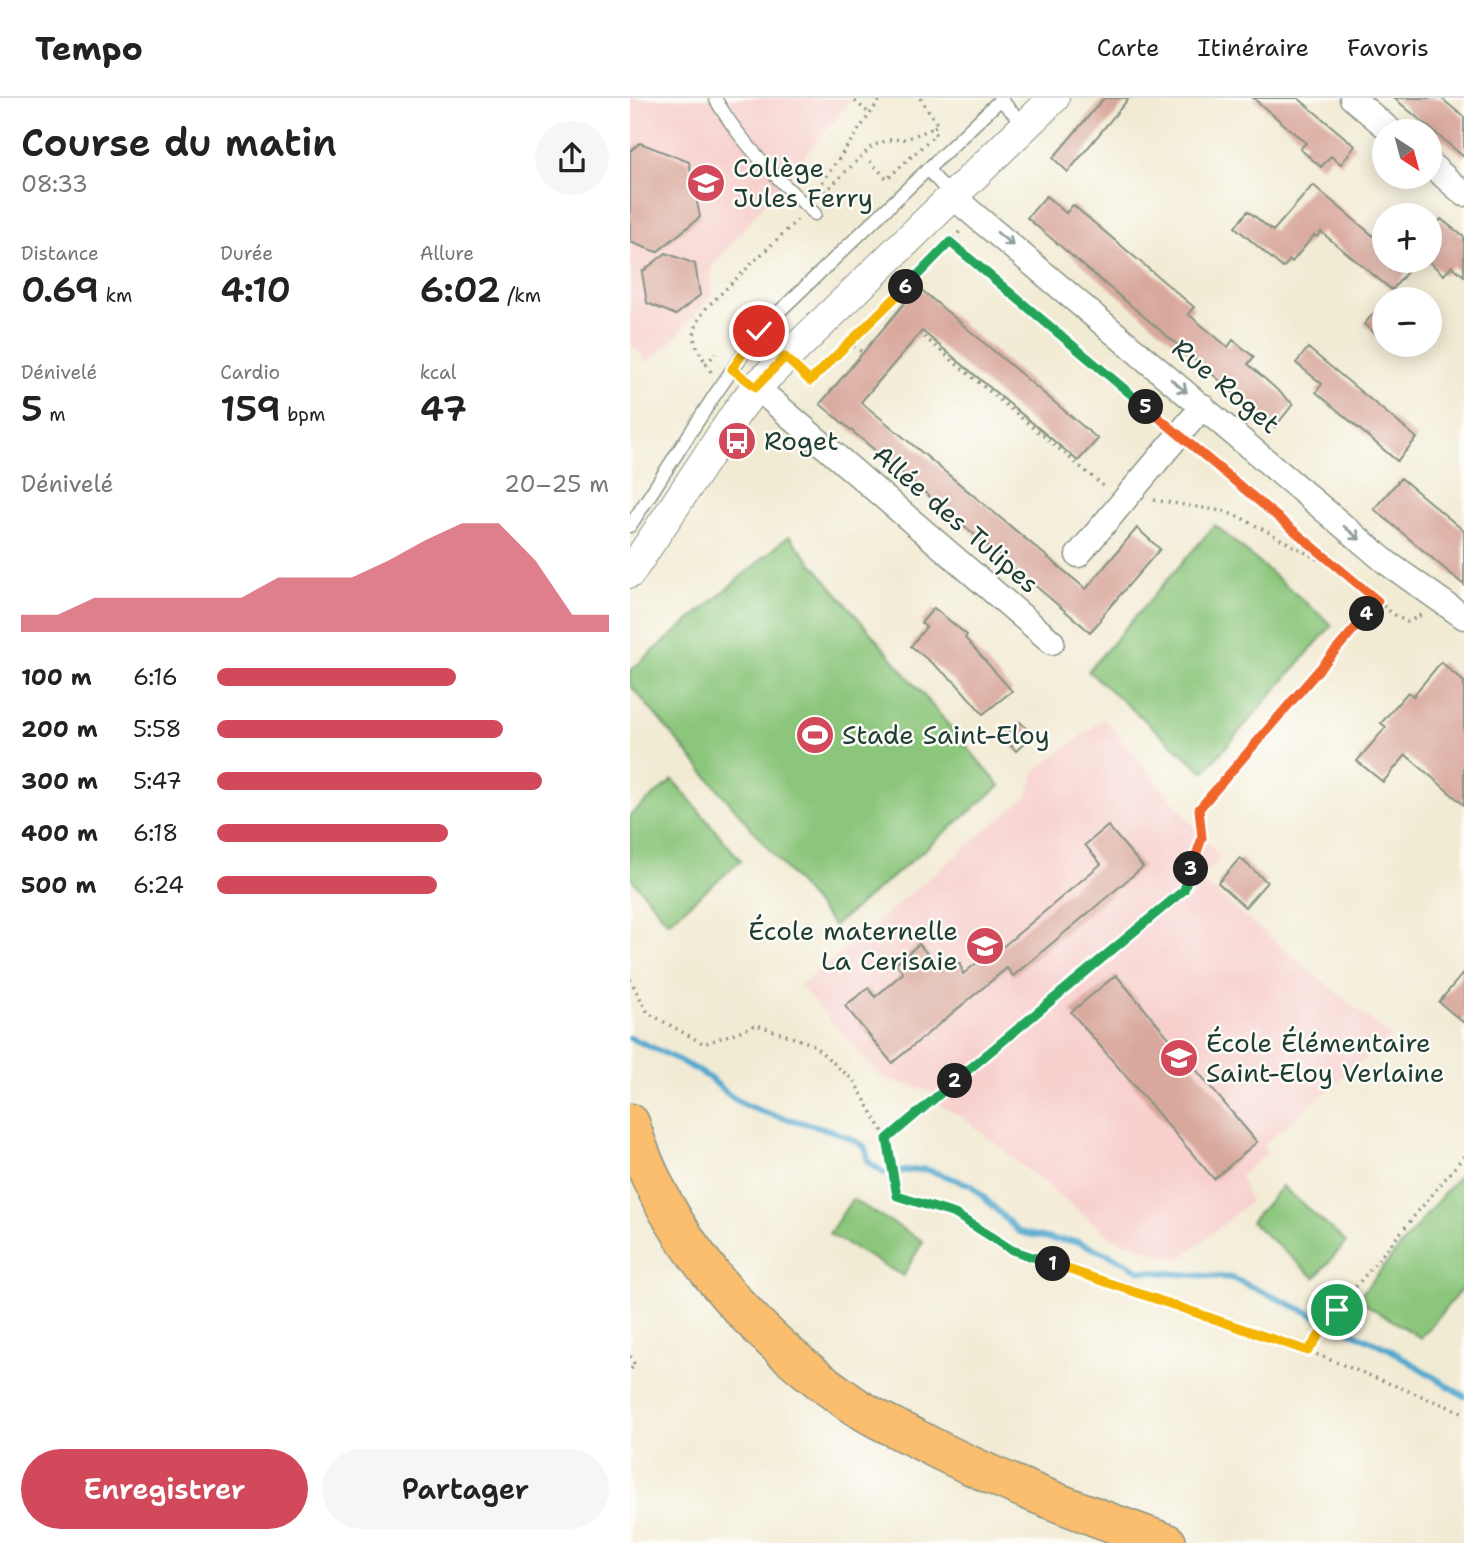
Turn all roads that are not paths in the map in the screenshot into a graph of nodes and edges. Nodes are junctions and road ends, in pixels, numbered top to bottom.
1 (715, 98) edge
2 (1054, 98) edge
3 (1352, 98) edge
4 (1000, 99) edge
5 (1377, 119) edge
6 (1025, 125) junction
7 (928, 170) junction
8 (1442, 175) edge
9 (1464, 194) edge
10 (963, 204) junction
11 (812, 211) road end
12 (744, 378) junction
13 (1203, 406) junction
14 (630, 526) edge
15 (1078, 555) dead end
16 (630, 573) edge
17 (1464, 617) edge
18 (1052, 642) dead end
19 (630, 1123) edge
20 (1167, 1543) edge

1 - 11 lane
2 - 6 street
3 - 5 street
4 - 6 lane
4 - 7 lane
6 - 10 street
7 - 10 lane
7 - 12 lane
8 - 9 street
10 - 12 street
10 -> 13 street, Rue Roget
12 - 14 lane
12 - 16 street
12 - 18 street, Allée des Tulipes
13 - 15 street
13 -> 17 street, Rue Roget
19 - 20 main road

